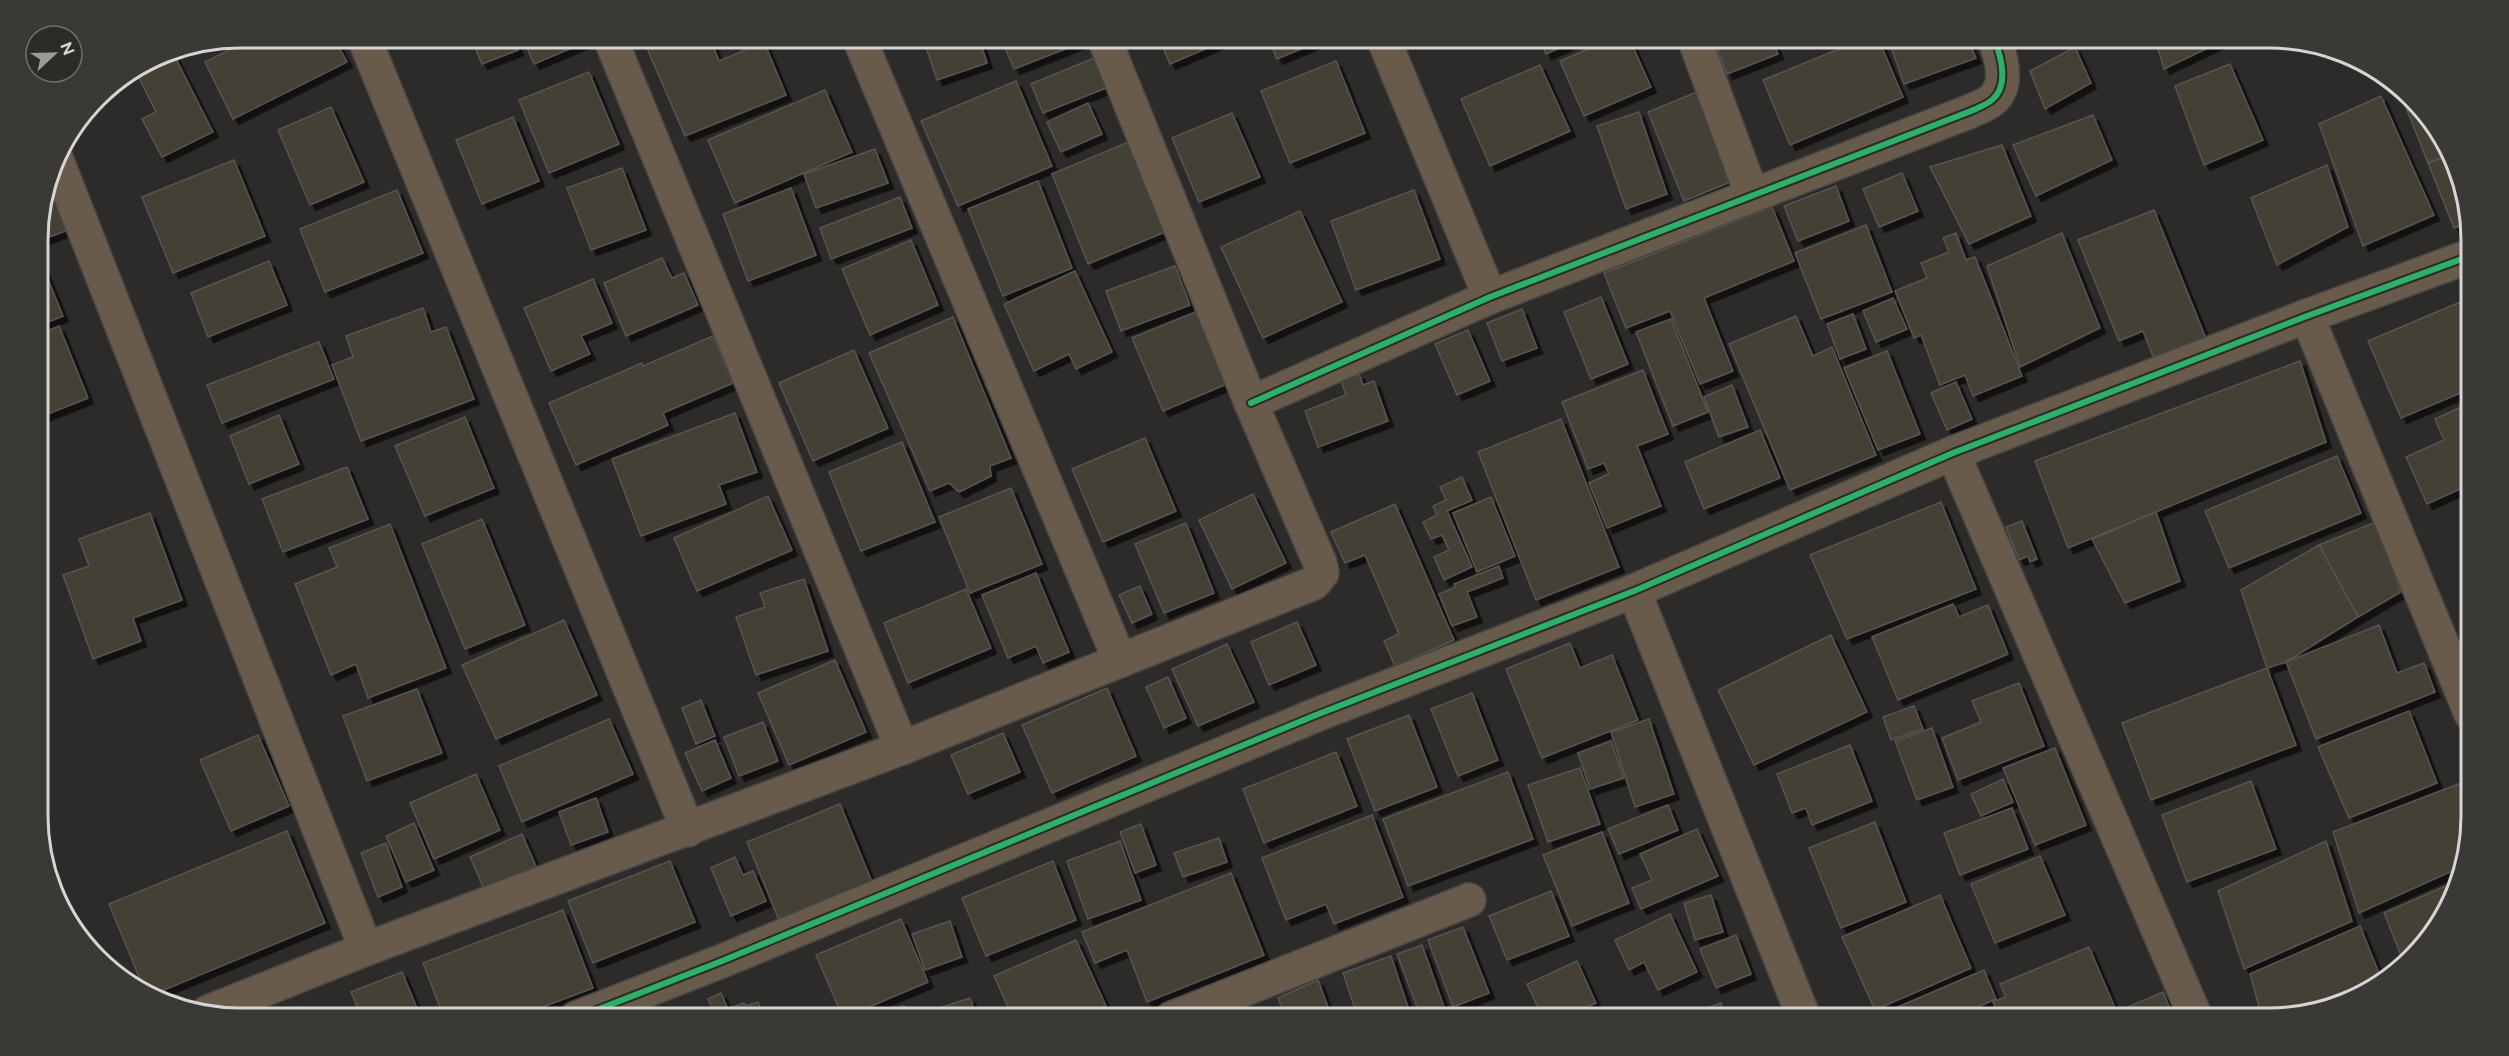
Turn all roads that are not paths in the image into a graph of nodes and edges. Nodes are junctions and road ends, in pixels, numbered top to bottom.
1 (368, 48) edge
2 (614, 48) edge
3 (863, 48) edge
4 (1108, 48) edge
5 (1387, 48) edge
6 (1698, 48) edge
7 (1997, 48) edge
8 (61, 172) edge
9 (1752, 195) junction
10 (2461, 259) edge
11 (1490, 297) junction
12 (2307, 316) junction
13 (1251, 403) junction
14 (1953, 453) junction
15 (1634, 591) junction
16 (1120, 661) junction
17 (2461, 690) edge
18 (902, 748) junction
19 (688, 830) junction
20 (1469, 900) dead end
21 (366, 949) junction
22 (221, 1007) edge
23 (602, 1008) edge
24 (1197, 1008) edge
25 (1800, 1008) edge
26 (2192, 1008) edge

1 - 19 street
2 - 18 street
3 - 16 street
4 - 13 street
5 - 11 street
6 - 9 street
7 - 9 street
8 - 21 street
9 - 11 street
10 - 12 street
11 - 13 street
12 - 14 street
12 - 17 street
13 - 16 street
14 - 15 street
14 - 26 street
15 - 23 street
15 - 25 street
16 - 18 street
18 - 19 street
19 - 21 street
20 - 24 street
21 - 22 street

